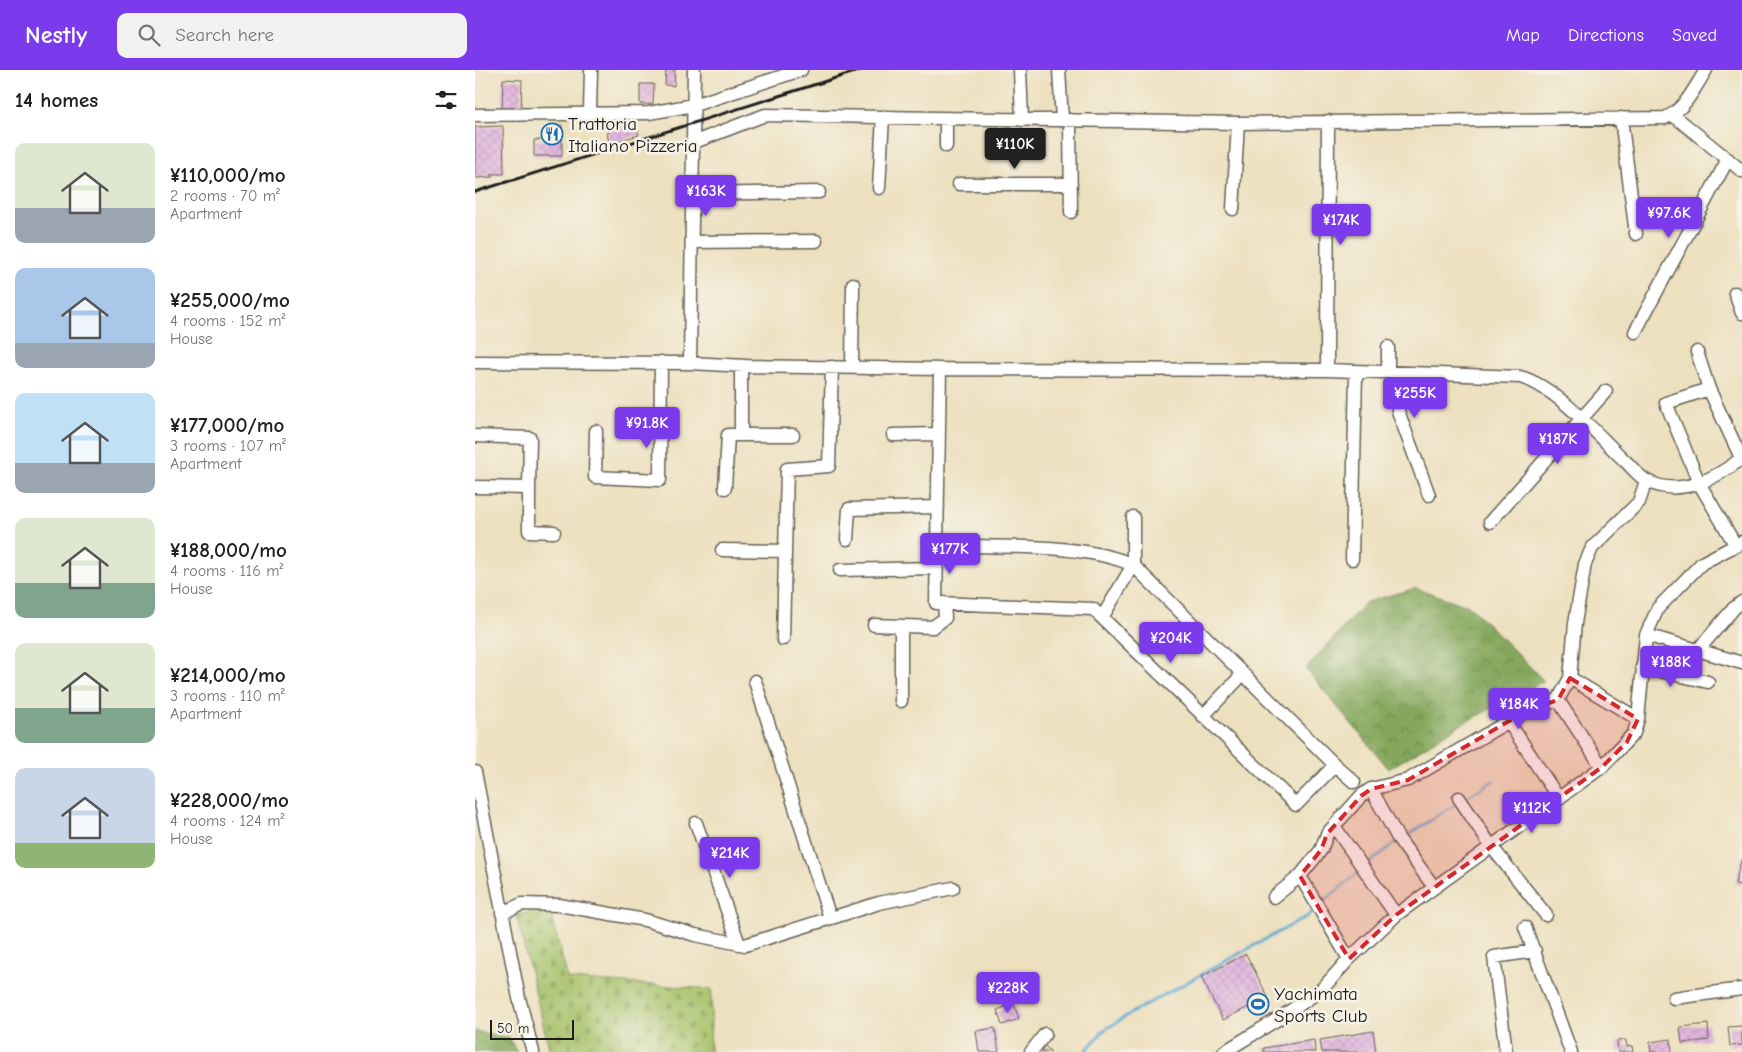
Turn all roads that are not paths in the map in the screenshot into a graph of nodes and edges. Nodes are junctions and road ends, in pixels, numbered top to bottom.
1 (591, 70) edge
2 (694, 70) edge
3 (801, 70) edge
4 (1020, 70) edge
5 (1059, 70) edge
6 (1706, 70) edge
7 (694, 105) junction
8 (591, 112) junction
9 (475, 115) edge
10 (1673, 115) junction
11 (883, 117) junction
12 (946, 118) junction
13 (1621, 118) junction
14 (1022, 120) junction
15 (1066, 120) junction
16 (1328, 121) junction
17 (1237, 124) junction
18 (692, 143) junction
19 (946, 146) dead end
20 (1728, 159) junction
21 (1742, 172) edge
22 (959, 184) dead end
23 (1071, 184) junction
24 (879, 188) dead end
25 (819, 192) dead end
26 (692, 194) junction
27 (1233, 209) dead end
28 (1071, 212) dead end
29 (1636, 234) dead end
30 (816, 241) dead end
31 (692, 242) junction
32 (853, 284) dead end
33 (1735, 293) dead end
34 (1742, 313) edge
35 (1635, 332) dead end
36 (1389, 347) dead end
37 (1697, 352) dead end
38 (475, 362) edge
39 (661, 362) junction
40 (691, 363) junction
41 (741, 366) junction
42 (832, 367) junction
43 (852, 367) junction
44 (940, 369) junction
45 (1327, 370) junction
46 (1356, 372) junction
47 (1388, 373) junction
48 (1709, 389) junction
49 (1606, 390) dead end
50 (1580, 418) junction
51 (596, 431) dead end
52 (937, 434) junction
53 (741, 435) junction
54 (793, 435) dead end
55 (893, 435) dead end
56 (475, 436) edge
57 (1742, 459) edge
58 (1646, 481) junction
59 (1699, 482) junction
60 (475, 487) edge
61 (529, 488) junction
62 (725, 488) dead end
63 (1429, 495) dead end
64 (938, 507) junction
65 (1133, 517) dead end
66 (1490, 522) dead end
67 (554, 532) dead end
68 (847, 539) dead end
69 (1739, 544) edge
70 (937, 546) junction
71 (722, 550) dead end
72 (785, 550) junction
73 (1352, 559) dead end
74 (1133, 565) junction
75 (936, 568) junction
76 (840, 570) dead end
77 (1742, 602) edge
78 (944, 603) junction
79 (1103, 616) junction
80 (874, 625) dead end
81 (901, 626) junction
82 (1646, 636) junction
83 (783, 639) dead end
84 (1698, 650) junction
85 (1742, 663) edge
86 (1642, 667) junction
87 (1242, 675) junction
88 (1571, 678) junction
89 (755, 681) dead end
90 (1708, 682) dead end
91 (1558, 700) junction
92 (901, 701) dead end
93 (1203, 716) junction
94 (1639, 719) junction
95 (1508, 721) junction
96 (1335, 765) junction
97 (1602, 767) junction
98 (475, 772) edge
99 (1353, 782) dead end
100 (1371, 789) junction
101 (1459, 798) dead end
102 (1559, 799) junction
103 (696, 823) dead end
104 (1334, 826) junction
105 (1491, 846) junction
106 (1301, 876) junction
107 (1434, 887) junction
108 (953, 888) dead end
109 (1274, 897) dead end
110 (503, 913) junction
111 (1396, 915) junction
112 (1546, 915) dead end
113 (830, 918) junction
114 (1525, 927) dead end
115 (739, 944) junction
116 (1535, 951) junction
117 (1349, 959) junction
118 (1742, 989) edge
119 (1673, 998) dead end
120 (1045, 1034) dead end
121 (533, 1052) edge
122 (1031, 1052) edge
123 (1223, 1052) edge
124 (1506, 1052) edge
125 (1571, 1052) edge

1 - 8 street
2 - 7 street
3 - 7 street
4 - 14 street
5 - 15 street
6 - 10 street
7 - 8 street
7 - 18 street
8 - 9 street
10 - 13 street
10 - 20 street
11 - 12 street
11 - 18 street
11 - 24 street
12 - 14 street
12 - 19 street
13 - 16 street
13 - 29 street
14 - 15 street
15 - 17 street
15 - 23 street
16 - 17 street
16 - 45 street
17 - 27 street
18 - 26 street
20 - 21 street
20 - 35 street
22 - 23 street
23 - 28 street
25 - 26 street
26 - 31 street
30 - 31 street
31 - 40 street
32 - 43 street
33 - 34 street
36 - 47 street
37 - 48 street
38 - 39 street
39 - 40 street
39 - 51 street
40 - 41 street
41 - 42 street
41 - 53 street
42 - 43 street
42 - 72 street
43 - 44 street
44 - 45 street
44 - 52 street
45 - 46 street
46 - 47 street
46 - 73 street
47 - 50 street
47 - 63 street
48 - 57 street
48 - 59 street
49 - 50 street
50 - 58 street
50 - 66 street
52 - 55 street
52 - 64 street
53 - 54 street
53 - 62 street
56 - 61 street
57 - 59 street
58 - 59 street
58 - 88 street
59 - 69 street
60 - 61 street
61 - 67 street
64 - 68 street
64 - 70 street
65 - 74 street
69 - 82 street
70 - 74 street
70 - 75 street
71 - 72 street
72 - 83 street
74 - 79 street
74 - 87 street
75 - 76 street
75 - 78 street
77 - 84 street
78 - 79 street
78 - 81 street
79 - 93 street
80 - 81 street
81 - 92 street
82 - 84 street
82 - 86 street
84 - 85 street
86 - 90 street
86 - 94 street
87 - 93 street
87 - 96 street
88 - 91 street
88 - 94 street
89 - 113 street
91 - 95 street
91 - 97 street
93 - 96 street
94 - 97 street
95 - 100 street
95 - 102 street
96 - 99 street
97 - 102 street
98 - 110 street
100 - 104 street
100 - 107 street
101 - 105 street
102 - 105 street
103 - 115 street
104 - 106 street
104 - 111 street
105 - 107 street
105 - 112 street
106 - 109 street
106 - 117 street
107 - 111 street
108 - 113 street
110 - 115 street
110 - 121 street
111 - 117 street
113 - 115 street
114 - 116 street
116 - 124 street
116 - 125 street
117 - 123 street
118 - 119 street
120 - 122 street

